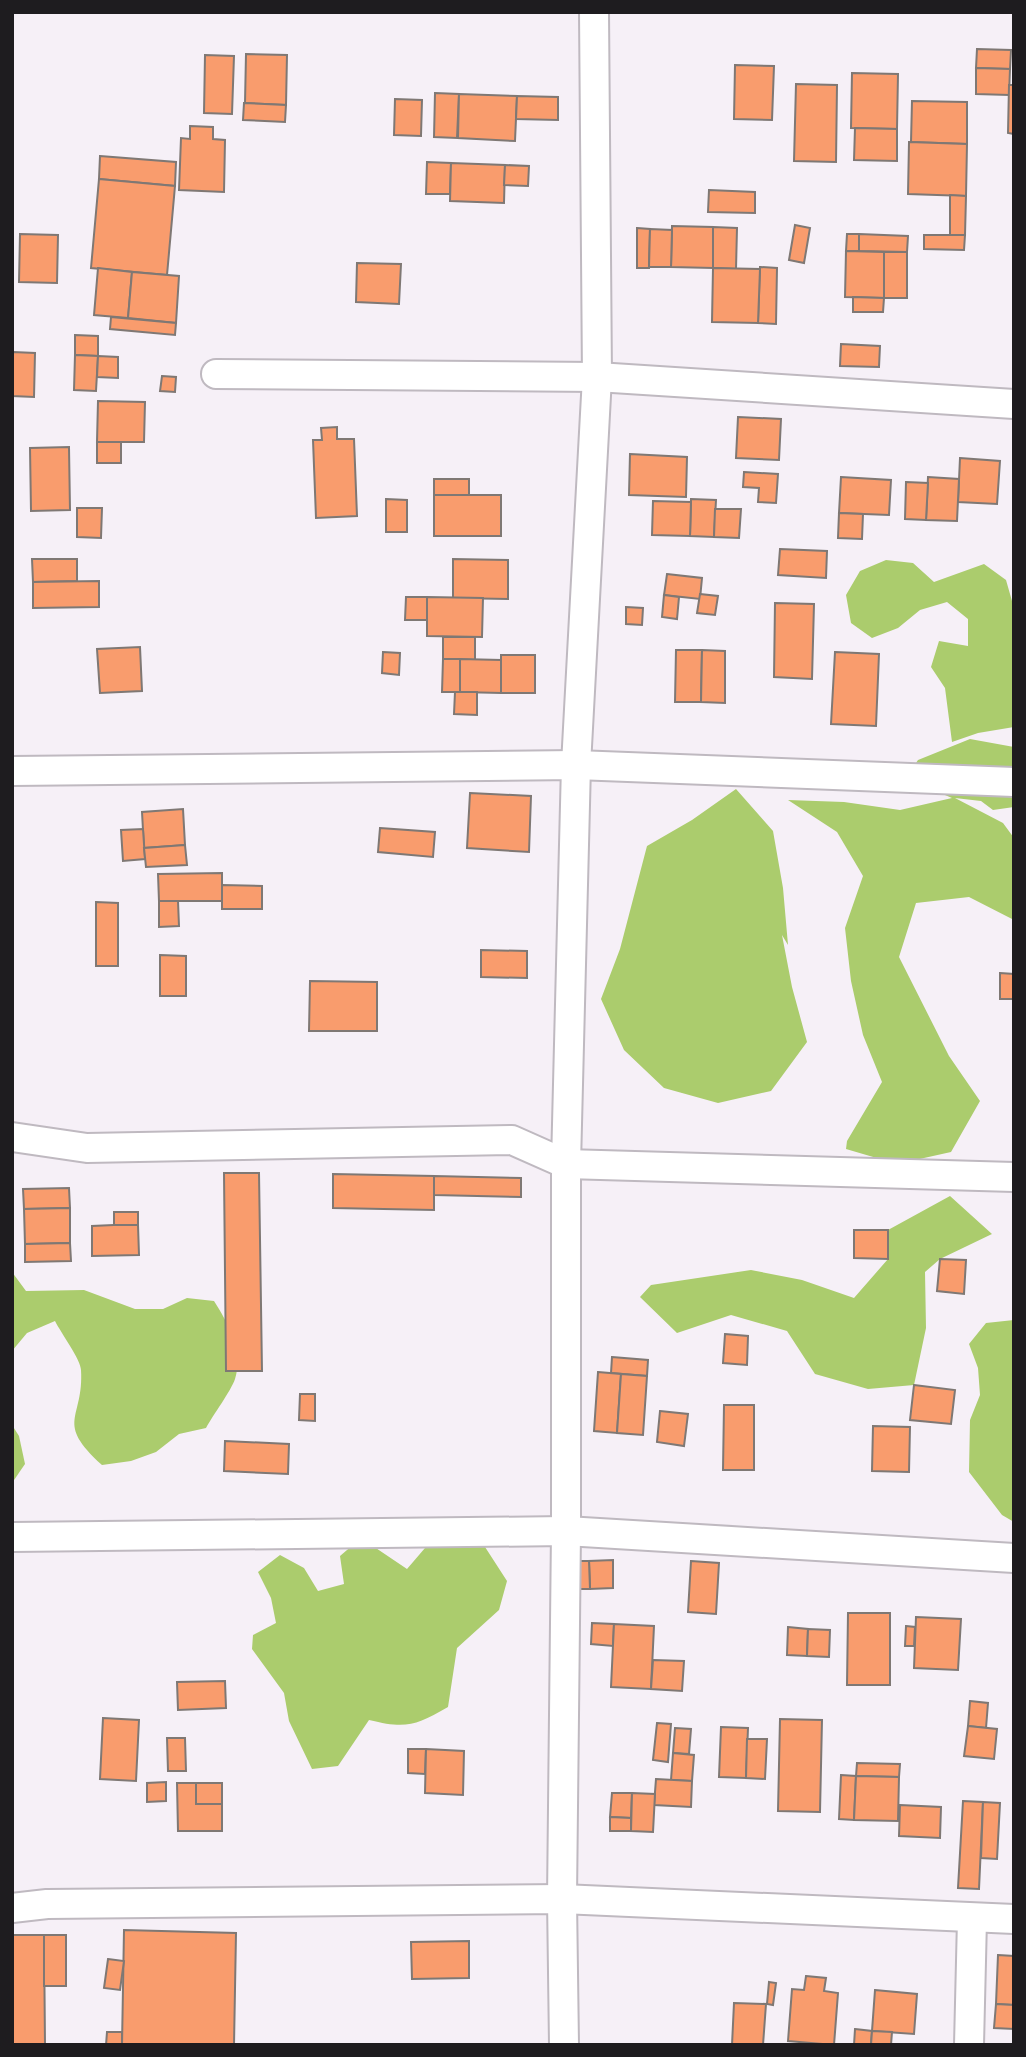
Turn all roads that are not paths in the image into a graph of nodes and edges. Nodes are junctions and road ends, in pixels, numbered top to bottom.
1 (594, 12) edge
2 (216, 374) dead end
3 (597, 377) junction
4 (1014, 404) edge
5 (576, 765) junction
6 (12, 771) edge
7 (1014, 782) edge
8 (12, 1138) edge
9 (566, 1164) junction
10 (1014, 1177) edge
11 (566, 1531) junction
12 (12, 1537) edge
13 (1014, 1558) edge
14 (562, 1899) junction
15 (12, 1908) edge
16 (972, 1919) junction
17 (1014, 1919) edge
18 (564, 2045) edge
19 (969, 2045) edge

1 - 3 street
2 - 3 street
3 - 4 street
3 - 5 street
5 - 6 street
5 - 7 street
5 - 9 street
8 - 9 street
9 - 10 street
9 - 11 street
11 - 12 street
11 - 13 street
11 - 14 street
14 - 15 street
14 - 16 street
14 - 18 street
16 - 17 street
16 - 19 street

